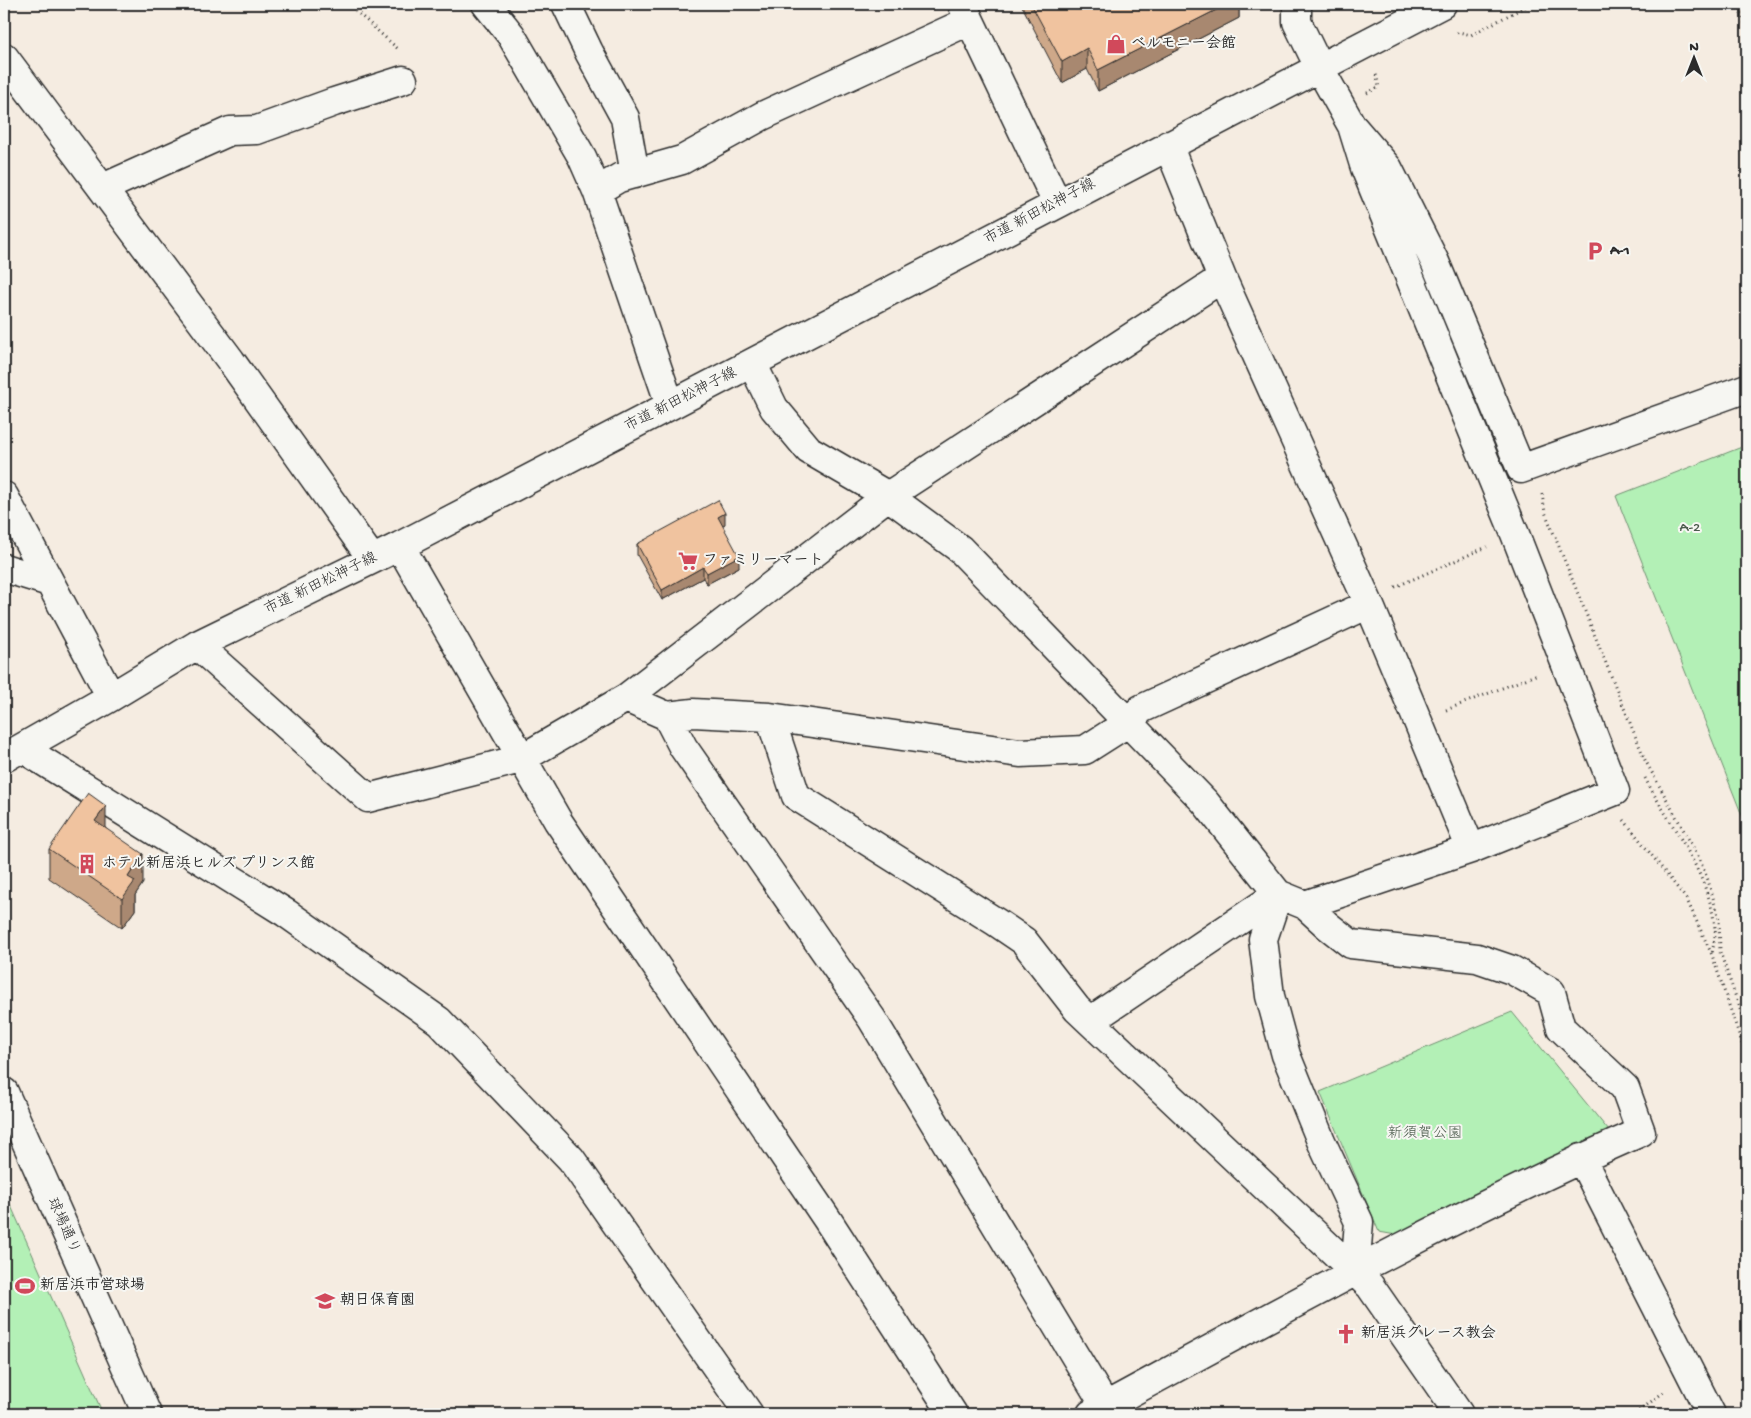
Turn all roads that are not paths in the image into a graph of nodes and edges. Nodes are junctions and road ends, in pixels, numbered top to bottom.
1 (486, 4) edge
2 (566, 4) edge
3 (1297, 4) edge
4 (1442, 4) edge
5 (965, 12) edge
6 (4, 56) edge
7 (1319, 67) junction
8 (403, 80) road end
9 (1352, 126) junction
10 (1168, 146) junction
11 (635, 174) junction
12 (104, 188) junction
13 (597, 190) junction
14 (1057, 203) junction
15 (1222, 278) junction
16 (752, 363) junction
17 (1747, 388) edge
18 (670, 405) junction
19 (4, 496) edge
20 (888, 496) junction
21 (400, 546) junction
22 (372, 559) junction
23 (4, 568) edge
24 (49, 582) junction
25 (1368, 602) junction
26 (197, 645) junction
27 (111, 697) junction
28 (626, 698) junction
29 (667, 716) junction
30 (770, 718) junction
31 (1128, 722) junction
32 (13, 753) edge
33 (521, 759) junction
34 (1471, 849) junction
35 (1278, 894) junction
36 (1305, 905) junction
37 (1090, 1021) junction
38 (4, 1092) edge
39 (1581, 1158) junction
40 (1355, 1271) junction
41 (1102, 1412) edge
42 (147, 1414) edge
43 (750, 1414) edge
44 (953, 1414) edge
45 (1459, 1414) edge
46 (1711, 1414) edge

1 - 13 street
2 - 11 street
3 - 7 street
4 - 7 street, 市道 新田松神子線
5 - 11 street
5 - 14 street
6 - 12 street
7 - 9 street
7 - 10 street, 市道 新田松神子線
8 - 12 street
9 - 17 street
9 - 34 street
10 - 14 street, 市道 新田松神子線
10 - 15 street
11 - 13 street
12 - 22 street
13 - 18 street
14 - 16 street, 市道 新田松神子線
15 - 20 street
15 - 25 street
16 - 18 street, 市道 新田松神子線
16 - 20 street
18 - 21 street, 市道 新田松神子線
19 - 24 street
20 - 28 street
20 - 31 street
21 - 22 street, 市道 新田松神子線
21 - 33 street
22 - 26 street, 市道 新田松神子線
23 - 24 street
24 - 27 street
25 - 31 street
25 - 34 street
26 - 27 street, 市道 新田松神子線
26 - 33 street
27 - 32 street, 市道 新田松神子線
28 - 29 street
28 - 33 street
29 - 30 street
29 - 41 street
30 - 31 street
30 - 37 street
31 - 35 street
32 - 43 street
33 - 44 street
34 - 36 street
35 - 36 street
35 - 37 street
35 - 40 street
36 - 39 street
37 - 40 street
38 - 42 street, 球場通り
39 - 40 street
39 - 46 street
40 - 41 street
40 - 45 street

